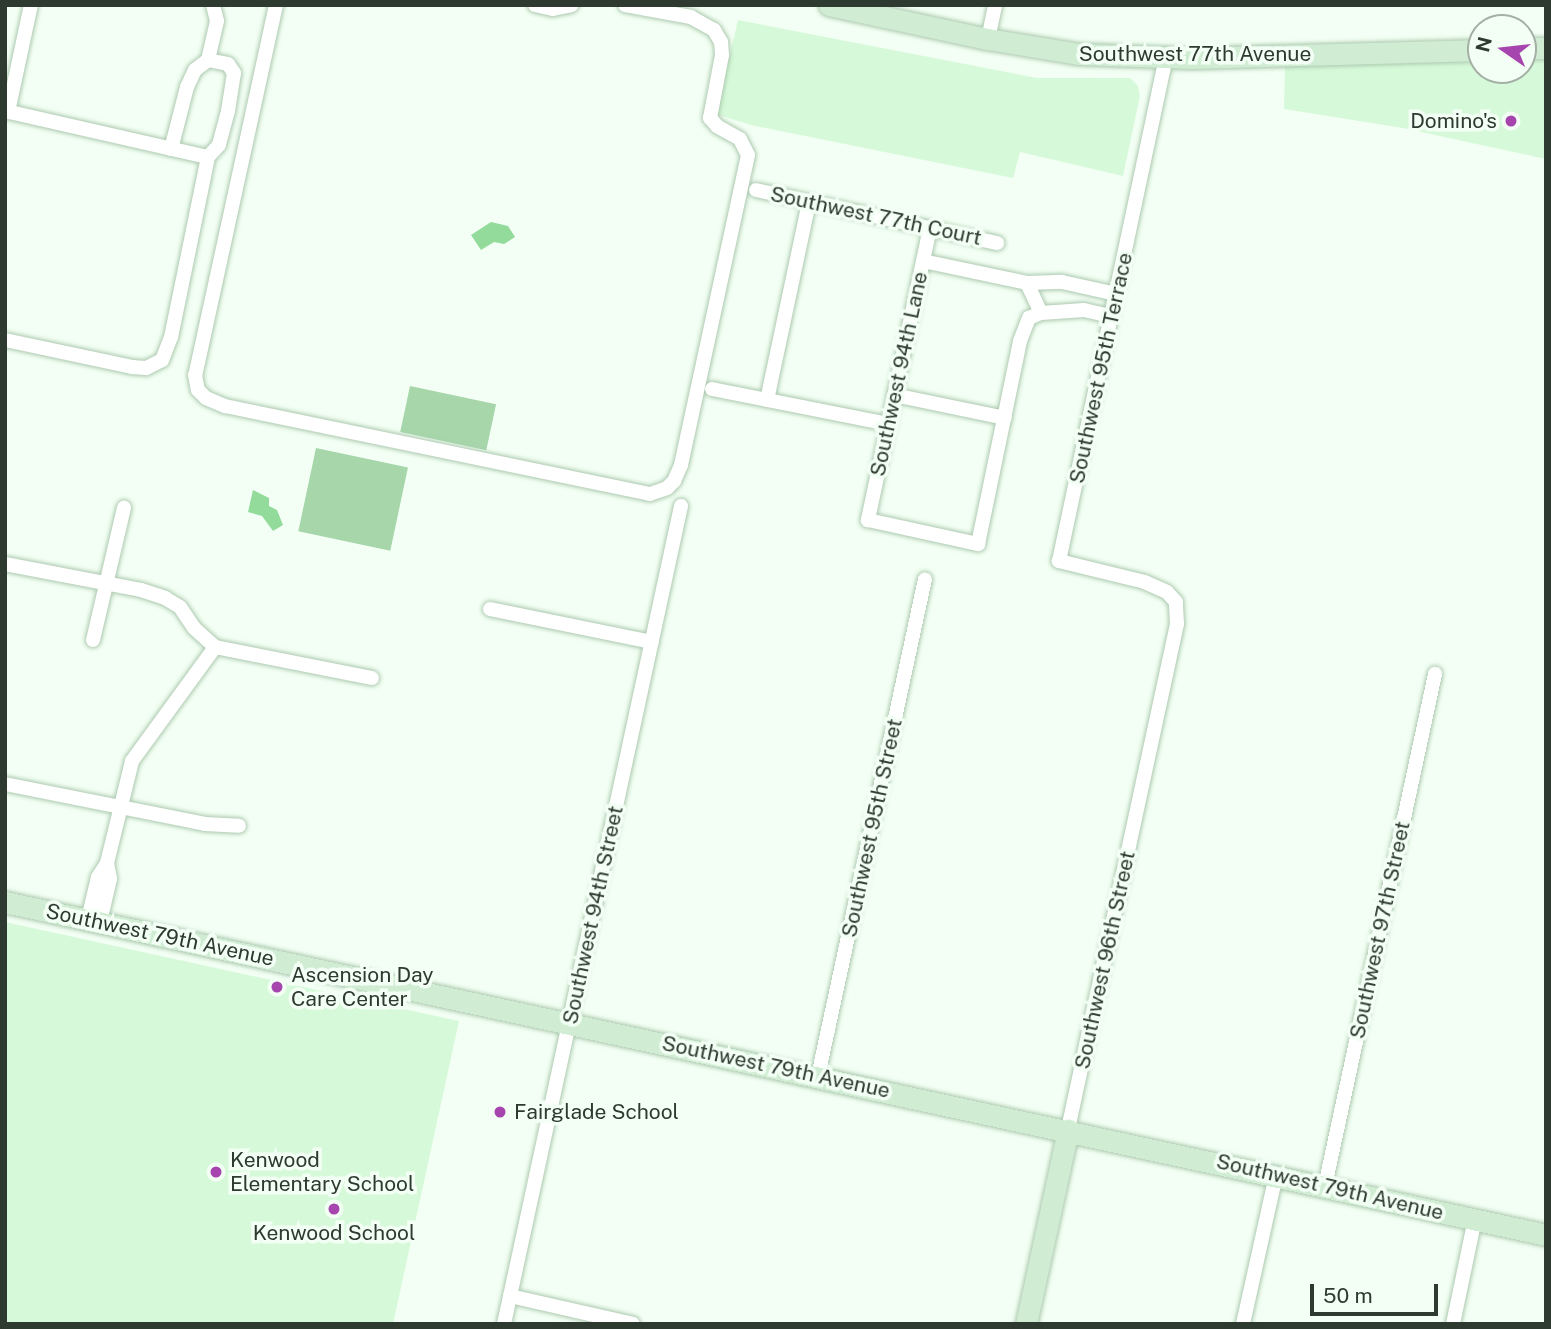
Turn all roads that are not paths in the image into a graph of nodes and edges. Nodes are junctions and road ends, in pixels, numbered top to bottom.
1 (31, 5) edge
2 (213, 5) edge
3 (276, 5) edge
4 (535, 5) edge
5 (572, 5) edge
6 (625, 5) edge
7 (829, 5) edge
8 (995, 5) edge
9 (988, 39) junction
10 (1467, 50) edge
11 (1166, 57) junction
12 (208, 60) junction
13 (6, 112) edge
14 (171, 149) junction
15 (208, 158) junction
16 (756, 190) dead end
17 (809, 202) junction
18 (930, 228) junction
19 (997, 243) dead end
20 (923, 261) junction
21 (1027, 283) junction
22 (1116, 294) junction
23 (1041, 313) junction
24 (1111, 316) junction
25 (5, 340) edge
26 (712, 389) dead end
27 (894, 395) junction
28 (767, 400) junction
29 (1005, 418) junction
30 (888, 424) junction
31 (681, 506) dead end
32 (124, 508) dead end
33 (5, 564) edge
34 (925, 579) dead end
35 (107, 584) junction
36 (1172, 597) joint
37 (490, 609) dead end
38 (93, 640) dead end
39 (652, 642) junction
40 (215, 647) junction
41 (1435, 674) dead end
42 (372, 678) dead end
43 (5, 784) edge
44 (118, 807) junction
45 (239, 826) dead end
46 (5, 902) edge
47 (94, 921) junction
48 (570, 1023) junction
49 (818, 1076) junction
50 (1068, 1129) junction
51 (1276, 1175) junction
52 (1325, 1186) junction
53 (1475, 1219) junction
54 (1546, 1235) edge
55 (510, 1296) junction
56 (504, 1324) edge
57 (634, 1324) edge
58 (1026, 1324) edge
59 (1243, 1324) edge
60 (1453, 1324) edge

1 - 13 street
2 - 12 street
3 - 6 street
4 - 5 street
7 - 9 street, Southwest 77th Avenue
8 - 9 street
9 - 11 street, Southwest 77th Avenue
10 - 11 street, Southwest 77th Avenue
11 - 22 street, Southwest 95th Terrace
12 - 14 street
12 - 15 street
13 - 14 street
14 - 15 street
15 - 25 street
16 - 17 street, Southwest 77th Court
17 - 18 street, Southwest 77th Court
17 - 28 street
18 - 19 street, Southwest 77th Court
18 - 20 street, Southwest 94th Lane
20 - 21 street, Southwest 77th Court
20 - 27 street, Southwest 94th Lane
21 - 22 street, Southwest 77th Court
21 - 23 street
22 - 24 street, Southwest 95th Terrace
23 - 24 street
23 - 29 street
24 - 36 street, Southwest 95th Terrace
26 - 28 street
27 - 29 street
27 - 30 street, Southwest 94th Lane
28 - 30 street
29 - 30 street, Southwest 94th Lane
31 - 39 street, Southwest 94th Street
32 - 35 street
33 - 35 street
34 - 49 street, Southwest 95th Street
35 - 38 street
35 - 40 street
36 - 50 street, Southwest 96th Street
37 - 39 street
39 - 48 street, Southwest 94th Street
40 - 42 street
40 - 44 street
41 - 52 street, Southwest 97th Street
43 - 44 street
44 - 45 street
44 - 47 street
46 - 47 street, Southwest 79th Avenue
47 - 48 street, Southwest 79th Avenue
48 - 49 street, Southwest 79th Avenue
48 - 55 street, Southwest 94th Street
49 - 50 street, Southwest 79th Avenue
50 - 51 street, Southwest 79th Avenue
50 - 58 street, Southwest 96th Street
51 - 52 street, Southwest 79th Avenue
51 - 59 street
52 - 53 street, Southwest 79th Avenue
53 - 54 street, Southwest 79th Avenue
53 - 60 street
55 - 56 street, Southwest 94th Street
55 - 57 street

